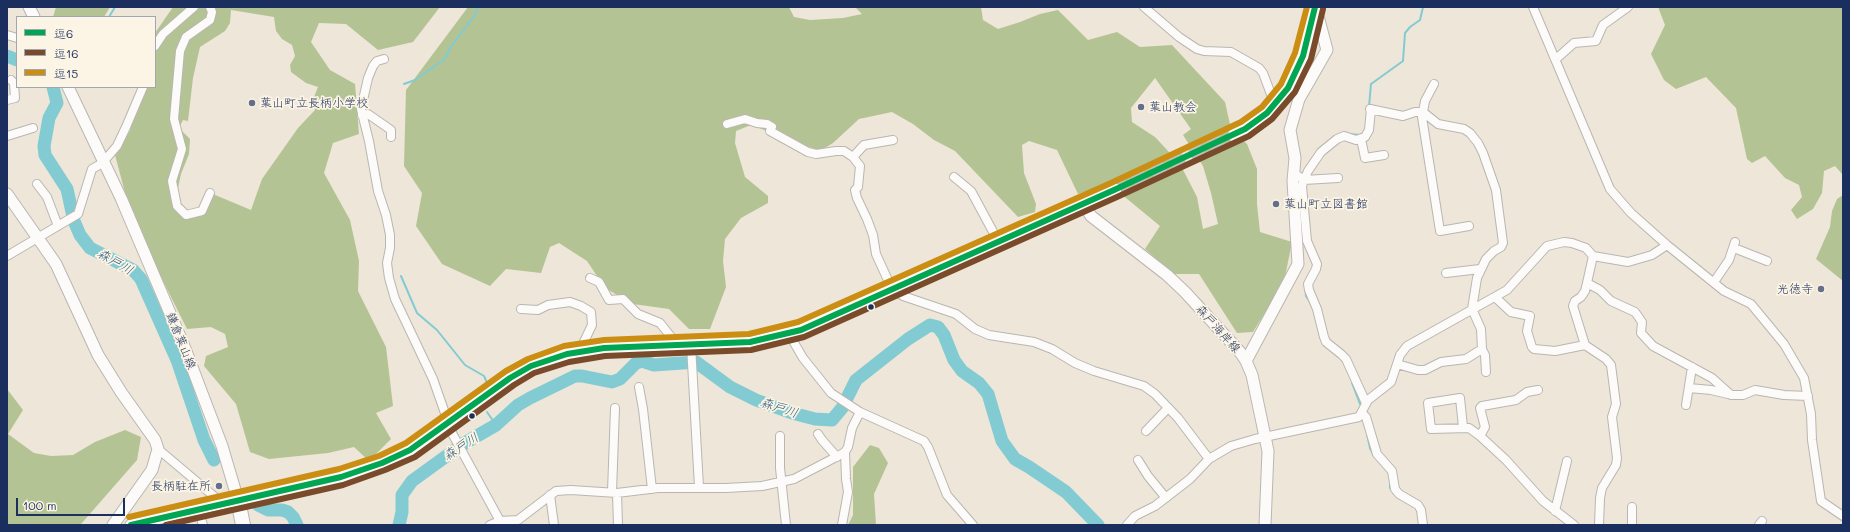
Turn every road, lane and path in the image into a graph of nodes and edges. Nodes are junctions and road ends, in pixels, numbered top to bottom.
1 (29, 7) edge
2 (194, 7) edge
3 (210, 7) edge
4 (1144, 7) edge
5 (1533, 7) edge
6 (1628, 7) edge
7 (1314, 9) edge
8 (34, 16) edge
9 (156, 44) edge
10 (384, 59) dead end
11 (1556, 59) junction
12 (11, 80) dead end
13 (1434, 84) dead end
14 (68, 88) edge
15 (143, 88) edge
16 (7, 100) edge
17 (1275, 105) junction
18 (1423, 112) junction
19 (362, 115) junction
20 (727, 124) dead end
21 (33, 128) dead end
22 (1235, 135) tunnel mouth
23 (7, 136) edge
24 (391, 137) dead end
25 (893, 140) dead end
26 (1361, 140) junction
27 (1384, 155) dead end
28 (853, 157) junction
29 (102, 163) junction
30 (954, 177) dead end
31 (1299, 177) junction
32 (1338, 178) dead end
33 (38, 184) dead end
34 (1114, 190) tunnel mouth
35 (210, 193) dead end
36 (7, 194) edge
37 (1083, 203) junction
38 (58, 226) junction
39 (1469, 226) dead end
40 (38, 238) junction
41 (998, 241) junction
42 (1667, 245) junction
43 (7, 256) edge
44 (1593, 256) junction
45 (1767, 261) dead end
46 (1480, 269) junction
47 (1446, 273) dead end
48 (590, 278) dead end
49 (1714, 282) junction
50 (1587, 283) junction
51 (892, 289) junction
52 (1496, 298) junction
53 (521, 309) dead end
54 (1472, 309) junction
55 (790, 334) junction
56 (675, 345) junction
57 (691, 345) junction
58 (1585, 345) junction
59 (1482, 349) junction
60 (580, 350) junction
61 (1246, 361) junction
62 (1397, 364) junction
63 (1692, 367) junction
64 (1486, 372) dead end
65 (639, 387) dead end
66 (1689, 388) junction
67 (1538, 390) dead end
68 (1731, 395) junction
69 (1808, 396) junction
70 (1366, 403) junction
71 (1686, 405) dead end
72 (615, 408) dead end
73 (1168, 408) junction
74 (860, 412) junction
75 (1362, 413) junction
76 (448, 423) junction
77 (1462, 427) junction
78 (1146, 431) dead end
79 (818, 434) dead end
80 (780, 436) dead end
81 (1266, 436) junction
82 (1480, 436) junction
83 (158, 449) junction
84 (845, 452) junction
85 (837, 457) junction
86 (1209, 459) junction
87 (1138, 460) dead end
88 (1567, 461) dead end
89 (782, 482) junction
90 (699, 487) junction
91 (652, 489) junction
92 (615, 493) junction
93 (550, 495) junction
94 (1166, 498) junction
95 (238, 500) junction
96 (222, 503) junction
97 (1632, 507) dead end
98 (198, 509) junction
99 (1555, 511) junction
100 (1843, 516) edge
101 (500, 521) junction
102 (519, 523) edge
103 (113, 525) edge
104 (131, 525) edge
105 (203, 525) edge
106 (245, 525) edge
107 (490, 525) edge
108 (554, 525) edge
109 (618, 525) edge
110 (786, 525) edge
111 (842, 525) edge
112 (973, 525) edge
113 (1126, 525) edge
114 (1266, 525) edge
115 (1423, 525) edge
116 (1574, 525) edge
117 (1599, 525) edge
118 (1632, 525) edge

1 - 8 main road
2 - 9 street
3 - 35 street
4 - 17 street
5 - 11 street
6 - 11 street
7 - 17 highway
7 - 31 main road
10 - 19 street
11 - 42 street
12 - 16 street
13 - 18 street
14 - 29 main road, 鎌倉葉山線
15 - 29 street
17 - 22 highway
18 - 26 street
18 - 39 street
18 - 46 street
19 - 24 street
19 - 76 street
20 - 28 street
21 - 23 street
25 - 28 street
26 - 27 street
26 - 31 street
28 - 51 street
29 - 38 street
29 - 95 main road, 鎌倉葉山線
30 - 41 street
31 - 32 street
31 - 61 main road
31 - 70 street
33 - 38 street
34 - 37 highway
36 - 40 main road
37 - 41 highway
37 - 61 main road, 森戸海岸線
38 - 40 street
40 - 43 street
40 - 83 main road
41 - 51 highway
42 - 44 street
42 - 49 street
44 - 50 street
44 - 52 street
45 - 49 street
46 - 47 street
46 - 54 street
48 - 56 street
49 - 69 street
50 - 58 street
50 - 63 street
51 - 55 highway
51 - 73 street
52 - 54 street
52 - 58 street
53 - 60 street
54 - 59 street
54 - 62 street
55 - 57 highway
55 - 74 street
56 - 57 highway
56 - 60 highway
57 - 90 street
58 - 117 street
59 - 62 street
59 - 64 street
60 - 76 highway
61 - 81 main road, 森戸海岸線
62 - 70 street
63 - 66 street
63 - 68 street
65 - 91 street
66 - 68 street
66 - 71 street
67 - 82 street
68 - 69 street
69 - 100 street
70 - 75 street
72 - 92 street
73 - 78 street
73 - 86 street
74 - 84 street
74 - 112 street
75 - 81 street
75 - 115 street
76 - 95 highway
76 - 101 street
77 - 77 street
77 - 82 street
79 - 85 street
80 - 89 street
81 - 86 street
81 - 114 main road, 森戸海岸線
82 - 99 street
83 - 96 street
83 - 103 main road
84 - 85 street
84 - 111 street
85 - 89 street
86 - 94 street
87 - 94 street
88 - 99 street
89 - 90 street
89 - 110 street
90 - 91 street
91 - 92 street
92 - 93 street
92 - 109 street
93 - 102 street
93 - 108 street
94 - 113 street
95 - 96 main road
95 - 106 highway
96 - 98 main road
97 - 118 street
98 - 104 main road
98 - 105 street
99 - 116 street
101 - 102 street
101 - 107 street

